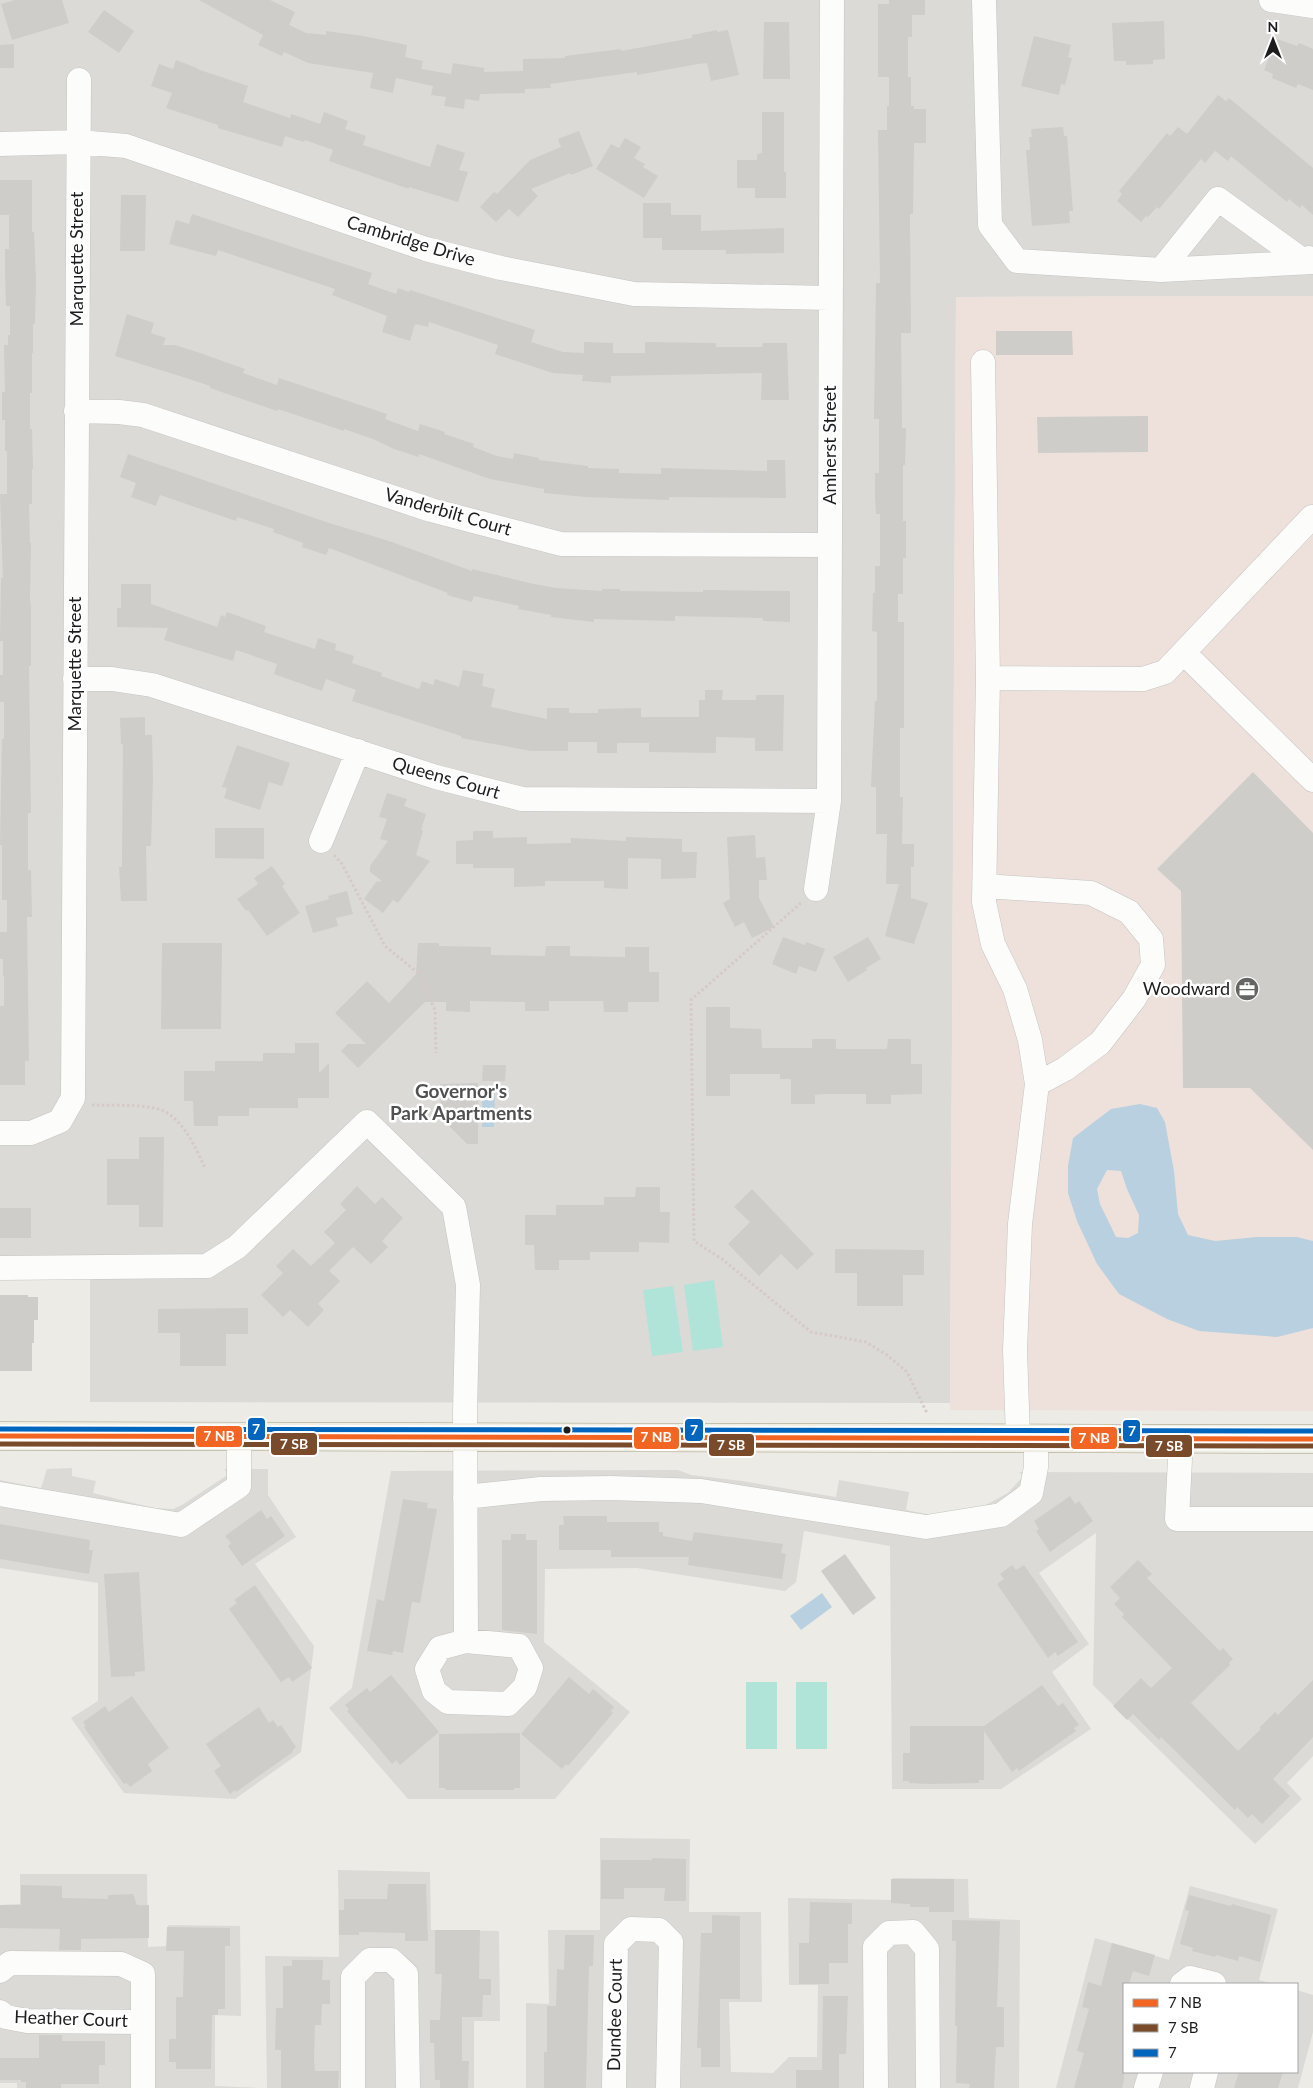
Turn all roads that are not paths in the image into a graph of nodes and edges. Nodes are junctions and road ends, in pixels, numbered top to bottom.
1 (832, 0) edge
2 (984, 0) edge
3 (1271, 0) edge
4 (1313, 6) edge
5 (79, 80) dead end
6 (78, 142) junction
7 (0, 144) edge
8 (1310, 259) edge
9 (1160, 270) junction
10 (830, 298) junction
11 (983, 362) dead end
12 (76, 411) junction
13 (1313, 518) edge
14 (830, 545) junction
15 (1184, 653) junction
16 (988, 678) junction
17 (75, 679) junction
18 (358, 751) junction
19 (1313, 780) edge
20 (829, 801) junction
21 (321, 842) road end
22 (985, 886) junction
23 (816, 890) road end
24 (1037, 1084) junction
25 (0, 1133) edge
26 (0, 1268) edge
27 (0, 1436) edge
28 (239, 1437) junction
29 (466, 1437) junction
30 (1027, 1438) junction
31 (1181, 1439) junction
32 (1313, 1439) edge
33 (0, 1494) edge
34 (466, 1497) junction
35 (1313, 1519) edge
36 (466, 1641) dead end
37 (0, 1971) edge
38 (1183, 1983) edge
39 (1210, 1983) edge
40 (0, 2012) edge
41 (143, 2022) junction
42 (1151, 2073) edge
43 (1206, 2073) edge
44 (143, 2088) edge
45 (354, 2088) edge
46 (408, 2088) edge
47 (614, 2088) edge
48 (668, 2088) edge
49 (876, 2088) edge
50 (928, 2088) edge
51 (1146, 2088) edge
52 (1202, 2088) edge

1 - 10 street, Amherst Street
2 - 9 street
3 - 4 street
5 - 6 street, Marquette Street
6 - 7 street, Cambridge Drive
6 - 10 street, Cambridge Drive
6 - 12 street, Marquette Street
8 - 9 street
8 - 9 street
10 - 14 street, Amherst Street
11 - 16 street
12 - 14 street, Vanderbilt Court
12 - 17 street, Marquette Street
13 - 15 street
14 - 20 street, Amherst Street
15 - 16 street
15 - 19 street
16 - 22 street
17 - 18 street, Queens Court
17 - 25 street, Marquette Street
18 - 20 street, Queens Court
18 - 21 street
20 - 23 street, Amherst Street
22 - 24 street
22 - 24 street
24 - 30 street
26 - 29 street
27 - 28 main road
28 - 29 main road
28 - 33 street
29 - 30 main road
29 - 34 street
30 - 31 main road
30 - 34 street
31 - 32 main road
31 - 35 street
34 - 36 street
37 - 41 street, Heather Court
38 - 39 street
40 - 41 street, Heather Court
41 - 44 street, Heather Court
42 - 51 street
43 - 52 street
45 - 46 street
47 - 48 street, Dundee Court
49 - 50 street

